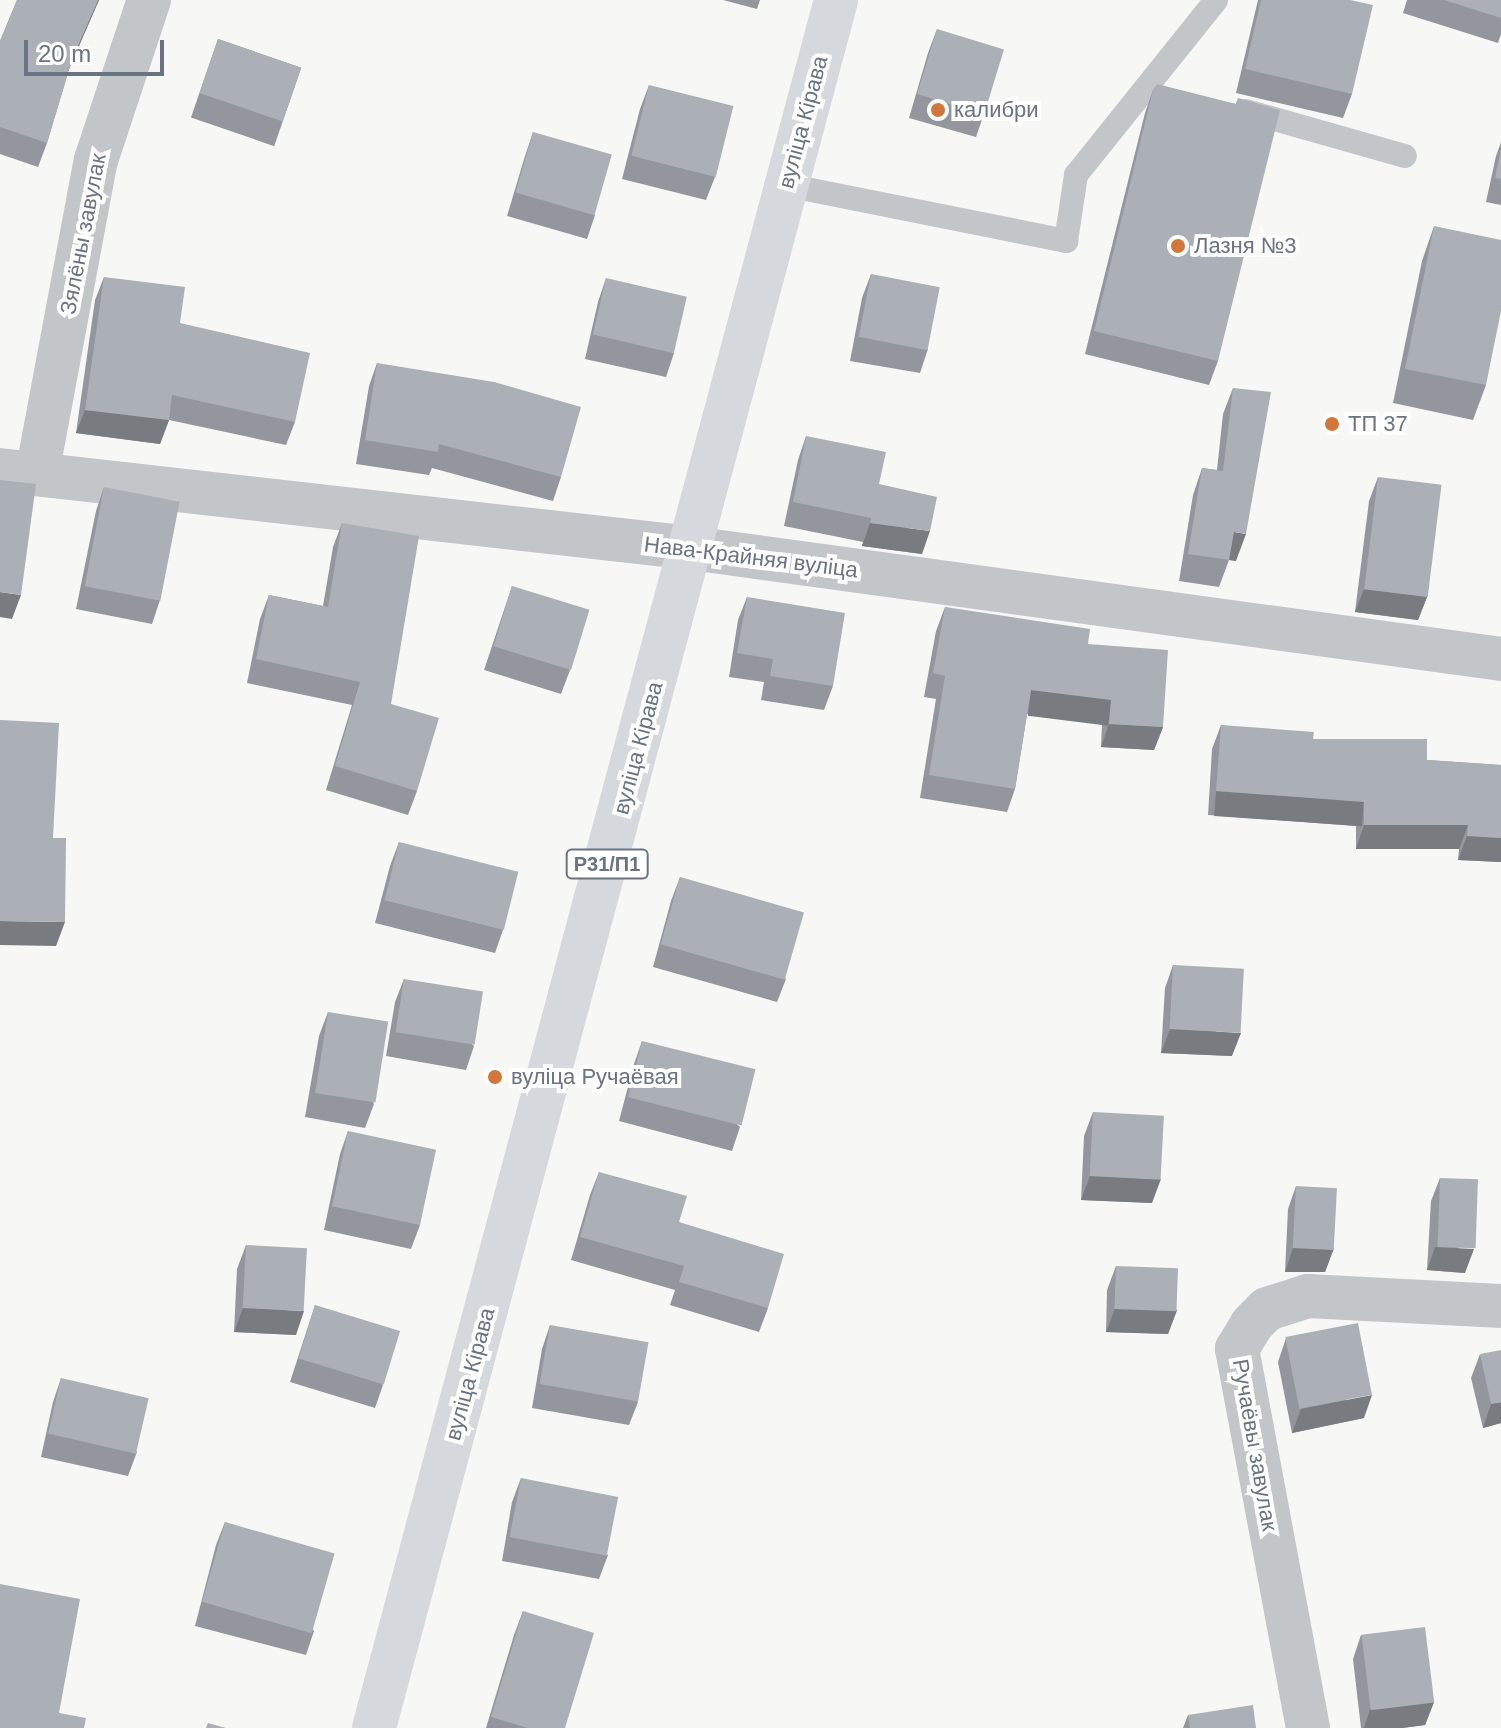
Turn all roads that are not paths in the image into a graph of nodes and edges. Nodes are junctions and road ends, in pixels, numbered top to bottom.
1 (149, 0) edge
2 (836, 0) edge
3 (1216, 0) edge
4 (1146, 88) junction
5 (1178, 92) edge
6 (1224, 105) edge
7 (1405, 156) dead end
8 (786, 185) junction
9 (19, 472) edge
10 (691, 548) junction
11 (1501, 659) edge
12 (1501, 1306) edge
13 (374, 1728) edge
14 (1308, 1728) edge

1 - 9 street, Зялёны завулак
2 - 8 main road, вуліца Кірава / Р31/П1
3 - 4 lane
4 - 5 lane
4 - 8 lane
6 - 7 lane
8 - 10 main road, вуліца Кірава / Р31/П1
9 - 10 street, Нава-Крайняя вуліца
10 - 11 street, Нава-Крайняя вуліца
10 - 13 main road, вуліца Кірава / Р31/П1
12 - 14 street, Ручаёвы завулак

